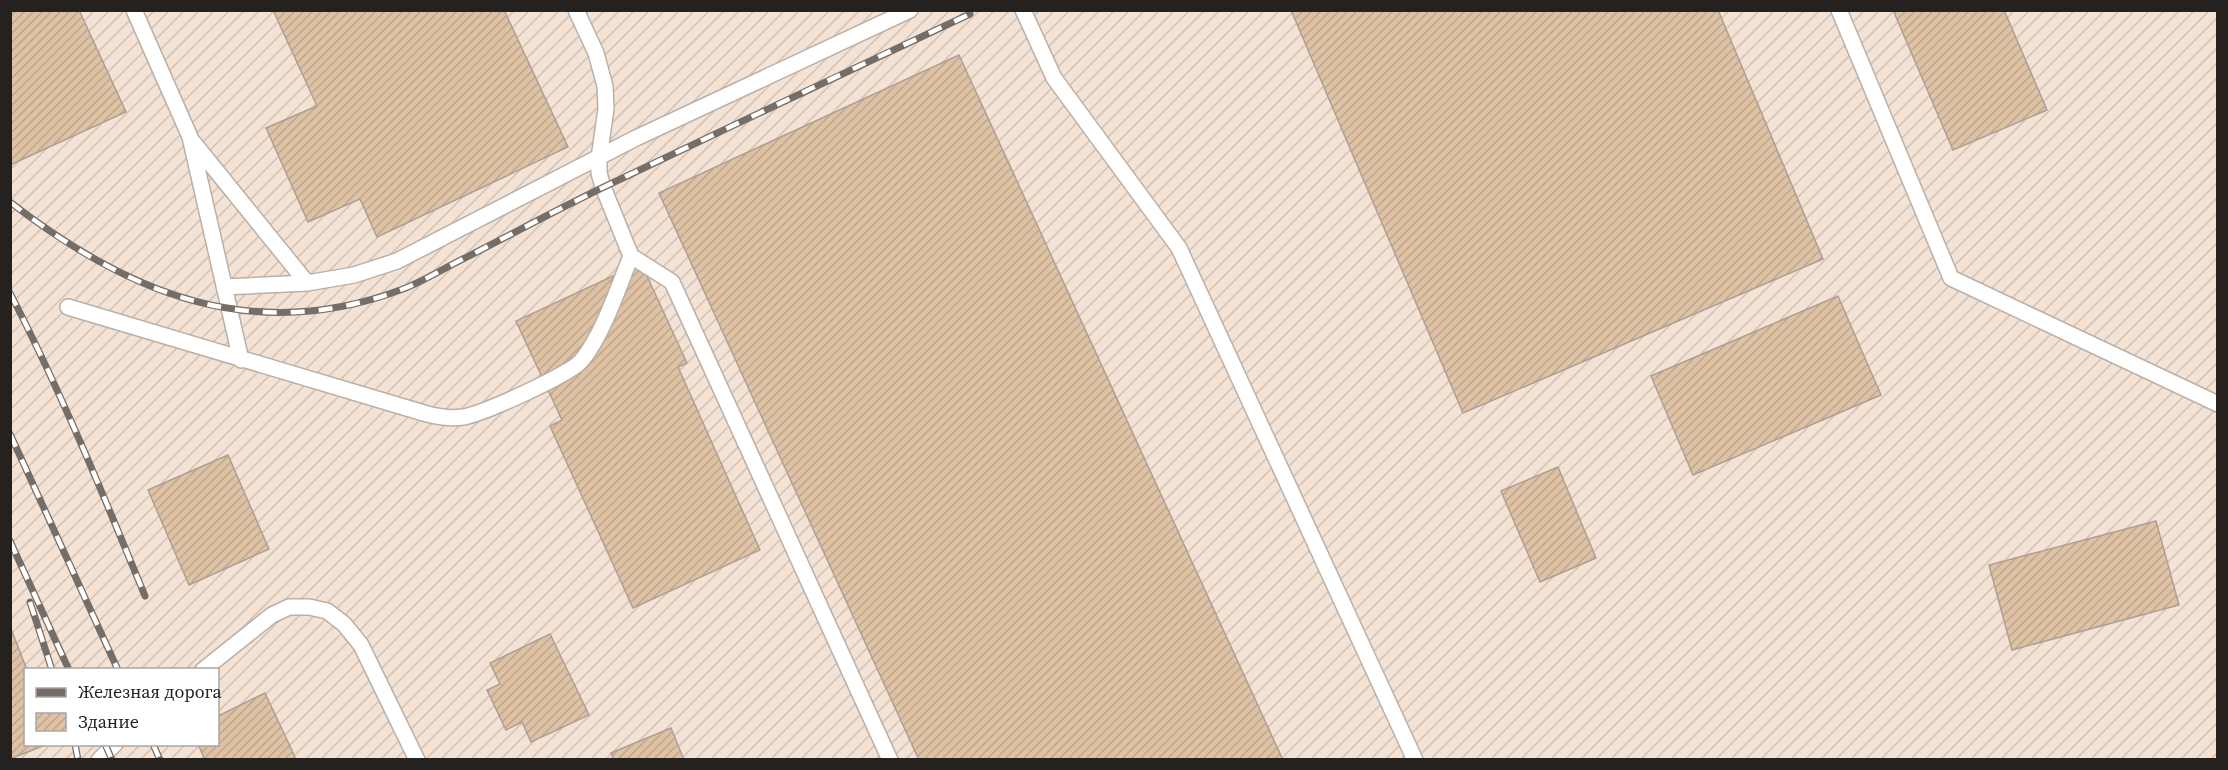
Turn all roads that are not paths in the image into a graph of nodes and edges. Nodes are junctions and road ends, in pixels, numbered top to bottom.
1 (134, 10) edge
2 (576, 10) edge
3 (910, 10) edge
4 (1023, 10) edge
5 (1839, 10) edge
6 (190, 137) junction
7 (599, 158) junction
8 (632, 256) junction
9 (307, 283) junction
10 (224, 287) junction
11 (68, 307) dead end
12 (241, 360) junction
13 (2217, 404) edge
14 (204, 668) edge
15 (114, 746) edge
16 (99, 759) edge
17 (417, 759) edge
18 (890, 759) edge
19 (1415, 759) edge

1 - 6 lane
2 - 7 lane
3 - 7 lane
4 - 19 lane
5 - 13 lane
6 - 9 lane
6 - 10 lane
7 - 8 lane
7 - 9 lane
8 - 12 lane
8 - 18 lane
9 - 10 lane
10 - 12 lane
11 - 12 lane
14 - 17 lane
15 - 16 lane

